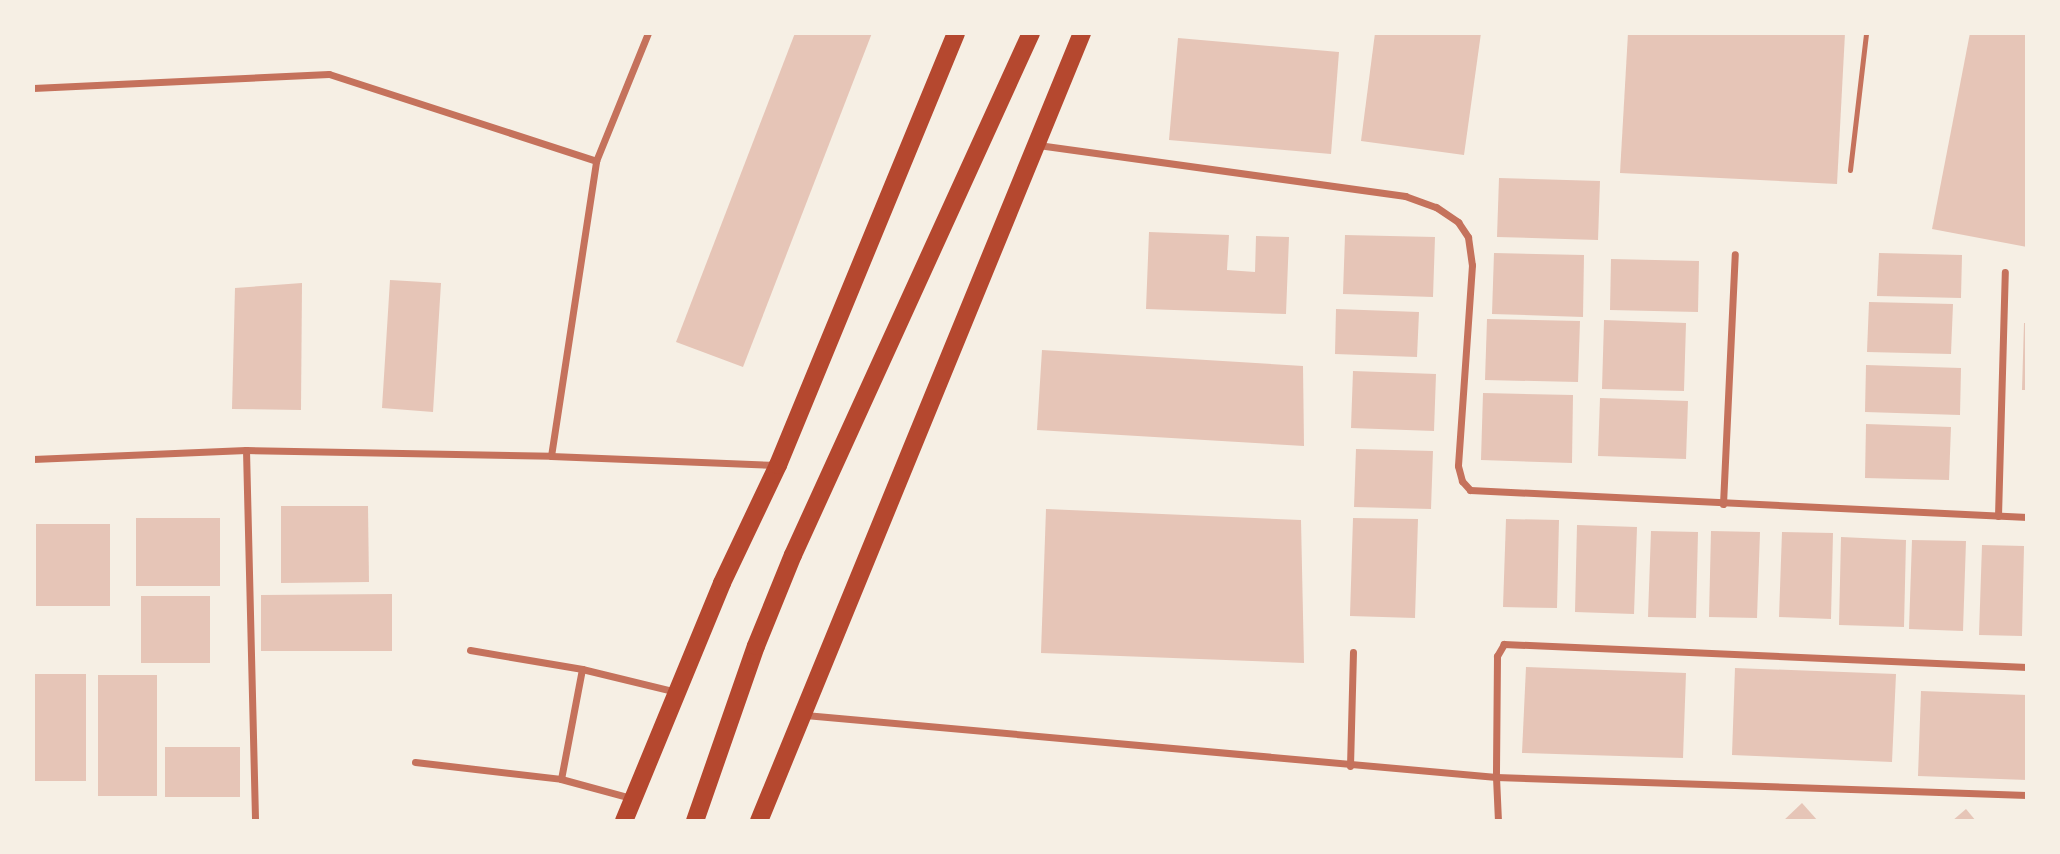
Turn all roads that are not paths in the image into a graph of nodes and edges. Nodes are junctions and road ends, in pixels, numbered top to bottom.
1 (648, 33) edge
2 (956, 33) edge
3 (1031, 33) edge
4 (1082, 33) edge
5 (1866, 33) edge
6 (33, 88) edge
7 (1037, 145) junction
8 (596, 160) junction
9 (1850, 170) dead end
10 (1735, 254) dead end
11 (2005, 272) dead end
12 (247, 450) junction
13 (551, 456) junction
14 (33, 459) edge
15 (778, 465) junction
16 (1723, 504) junction
17 (1998, 516) junction
18 (2027, 517) edge
19 (470, 650) dead end
20 (1353, 652) dead end
21 (2027, 667) edge
22 (583, 669) junction
23 (678, 692) junction
24 (802, 715) junction
25 (415, 762) dead end
26 (1350, 766) junction
27 (1496, 777) junction
28 (561, 779) junction
29 (2027, 795) edge
30 (631, 798) junction
31 (255, 821) edge
32 (624, 821) edge
33 (695, 821) edge
34 (759, 821) edge
35 (1498, 821) edge

1 - 8 street
2 - 15 main road
3 - 33 main road
4 - 7 main road
5 - 9 lane
6 - 8 street
7 - 16 street
7 - 24 main road
8 - 13 street
10 - 16 street
11 - 17 street
12 - 13 street
12 - 14 street
12 - 31 street
13 - 15 street
15 - 23 main road
16 - 17 street
17 - 18 street
19 - 22 street
20 - 26 street
21 - 27 street
22 - 23 street
22 - 28 street
23 - 30 main road
24 - 26 street
24 - 34 main road
25 - 28 street
26 - 27 street
27 - 29 street
27 - 35 street
28 - 30 street
30 - 32 main road

